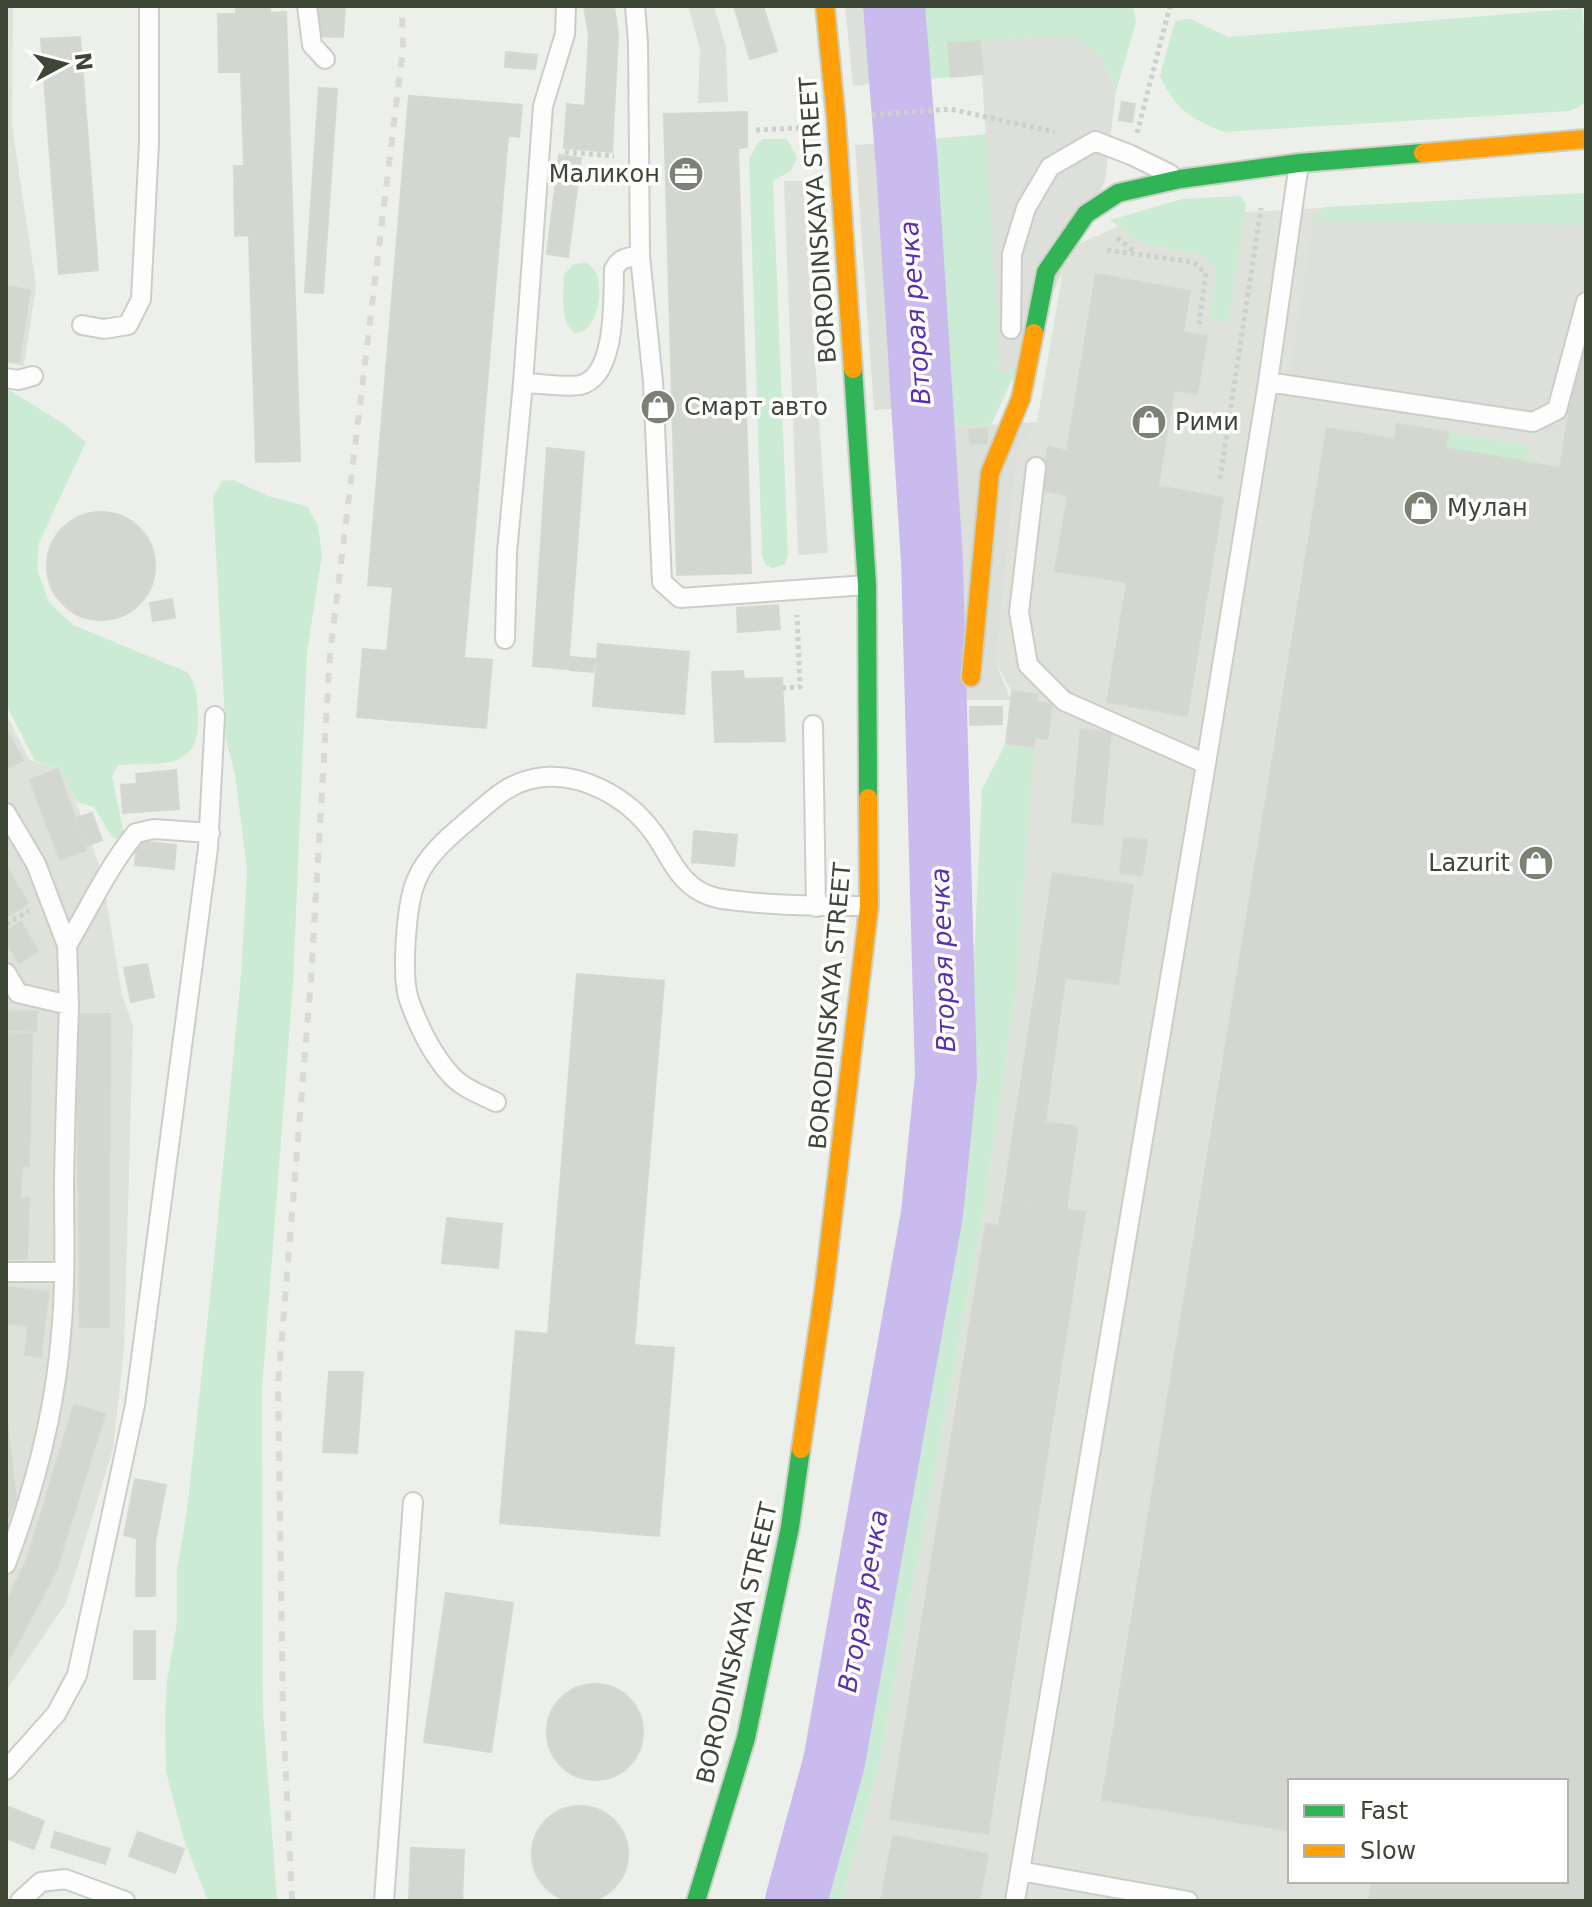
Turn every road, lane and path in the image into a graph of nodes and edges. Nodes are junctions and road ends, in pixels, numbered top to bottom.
1 (149, 6) edge
2 (307, 6) edge
3 (566, 6) edge
4 (635, 6) edge
5 (825, 6) edge
6 (1170, 6) edge
7 (325, 59) dead end
8 (864, 116) dead end
9 (811, 128) dead end
10 (756, 130) dead end
11 (1586, 139) edge
12 (1095, 141) junction
13 (540, 150) junction
14 (1131, 155) junction
15 (639, 158) junction
16 (1299, 163) junction
17 (1180, 179) junction
18 (1295, 202) junction
19 (1063, 246) junction
20 (640, 256) junction
21 (1586, 305) edge
22 (1199, 324) dead end
23 (82, 325) dead end
24 (1011, 329) dead end
25 (33, 376) dead end
26 (6, 378) edge
27 (1268, 382) junction
28 (523, 383) junction
29 (1036, 467) dead end
30 (1220, 479) dead end
31 (867, 585) junction
32 (795, 590) junction
33 (505, 639) dead end
34 (971, 677) dead end
35 (782, 688) dead end
36 (215, 716) dead end
37 (813, 725) dead end
38 (1206, 764) junction
39 (6, 813) edge
40 (210, 833) junction
41 (869, 906) junction
42 (816, 907) junction
43 (67, 945) junction
44 (6, 973) edge
45 (12, 993) edge
46 (69, 1005) junction
47 (496, 1102) dead end
48 (6, 1272) edge
49 (64, 1272) junction
50 (413, 1502) dead end
51 (6, 1564) edge
52 (6, 1770) edge
53 (1020, 1871) junction
54 (20, 1901) edge
55 (125, 1901) edge
56 (384, 1901) edge
57 (696, 1901) edge
58 (1015, 1901) edge
59 (1188, 1901) edge

1 - 23 lane
2 - 7 lane
3 - 13 lane
4 - 15 lane
5 - 31 main road, BORODINSKAYA STREET
6 - 14 path
8 - 12 path
9 - 10 path
11 - 16 main road
12 - 14 lane
12 - 24 lane
13 - 15 path
13 - 28 lane
14 - 17 lane
15 - 20 lane
16 - 17 main road
16 - 18 lane
17 - 19 main road
18 - 27 lane
18 - 30 path
19 - 22 path
19 - 34 main road
20 - 28 lane
20 - 32 lane
21 - 27 lane
25 - 26 lane
27 - 38 lane
28 - 33 lane
29 - 38 lane
31 - 32 lane
31 - 41 main road, BORODINSKAYA STREET
32 - 35 path
36 - 40 lane
37 - 42 lane
38 - 53 lane
39 - 43 lane
40 - 43 lane
40 - 52 lane
41 - 42 lane
41 - 57 main road, BORODINSKAYA STREET
42 - 47 lane
43 - 46 lane
44 - 45 lane
45 - 46 lane
46 - 49 lane
48 - 49 lane
49 - 51 lane
50 - 56 lane
53 - 58 lane
53 - 59 lane
54 - 55 lane

